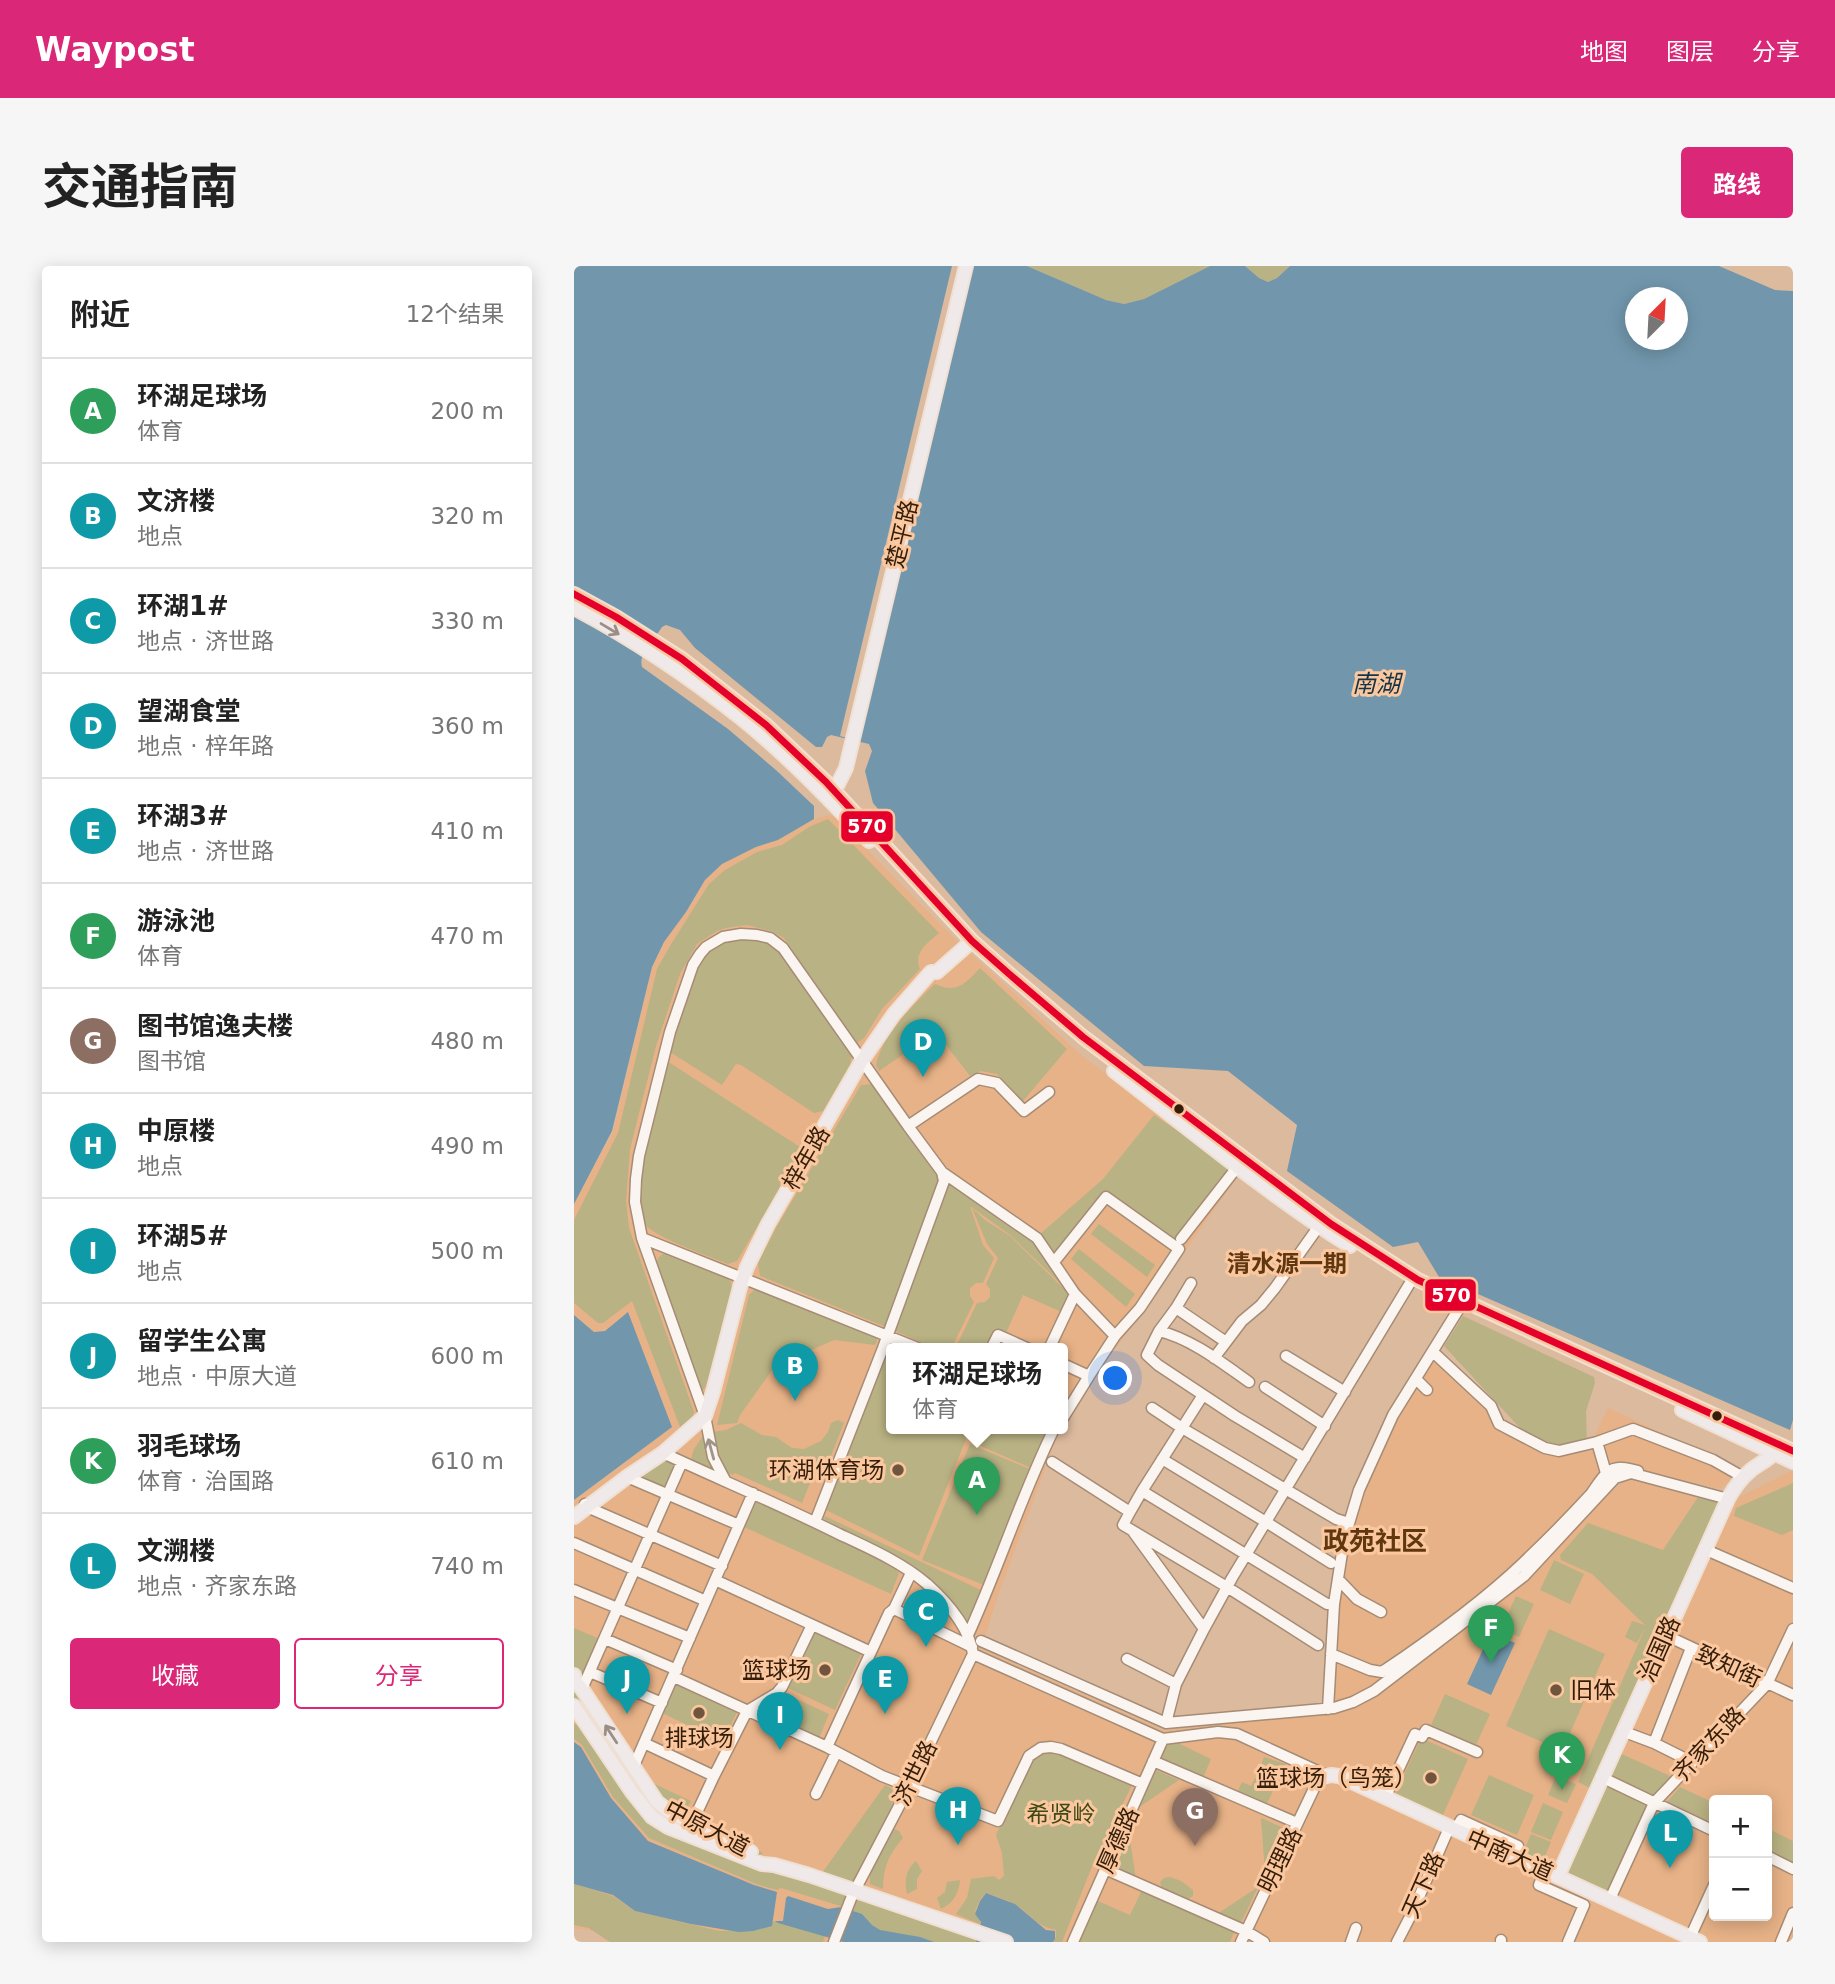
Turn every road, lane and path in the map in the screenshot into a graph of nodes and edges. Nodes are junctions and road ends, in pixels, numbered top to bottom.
1 (958, 266) edge
2 (966, 266) edge
3 (574, 594) edge
4 (574, 608) edge
5 (649, 645) junction
6 (849, 739) junction
7 (826, 789) junction
8 (970, 942) junction
9 (861, 1062) junction
10 (1049, 1092) dead end
11 (908, 1126) junction
12 (1238, 1166) junction
13 (942, 1172) junction
14 (1319, 1226) junction
15 (642, 1238) junction
16 (1181, 1239) dead end
17 (1054, 1262) junction
18 (744, 1277) junction
19 (1191, 1283) dead end
20 (1410, 1283) junction
21 (1075, 1294) junction
22 (1460, 1307) junction
23 (1176, 1308) junction
24 (1159, 1331) junction
25 (887, 1335) junction
26 (1115, 1336) junction
27 (1226, 1342) junction
28 (906, 1343) edge
29 (994, 1343) edge
30 (1016, 1343) edge
31 (1052, 1343) edge
32 (1433, 1352) junction
33 (1286, 1356) dead end
34 (1214, 1358) junction
35 (1068, 1366) edge
36 (1089, 1376) junction
37 (1416, 1379) junction
38 (1249, 1382) dead end
39 (1265, 1387) dead end
40 (1427, 1390) dead end
41 (1345, 1392) junction
42 (1203, 1395) junction
43 (1068, 1406) edge
44 (1152, 1408) dead end
45 (705, 1416) junction
46 (1325, 1426) junction
47 (1182, 1428) junction
48 (1052, 1434) edge
49 (1597, 1442) junction
50 (1784, 1447) edge
51 (663, 1452) junction
52 (1305, 1458) junction
53 (1162, 1459) junction
54 (682, 1462) junction
55 (1052, 1462) dead end
56 (1793, 1462) edge
57 (1606, 1474) junction
58 (626, 1477) junction
59 (1743, 1478) junction
60 (725, 1480) junction
61 (1286, 1490) junction
62 (1142, 1491) junction
63 (753, 1493) junction
64 (668, 1494) junction
65 (1729, 1497) junction
66 (586, 1505) junction
67 (1130, 1512) junction
68 (574, 1517) edge
69 (815, 1522) junction
70 (1266, 1522) junction
71 (1349, 1523) junction
72 (740, 1525) junction
73 (1132, 1530) junction
74 (650, 1535) junction
75 (574, 1543) edge
76 (1704, 1549) junction
77 (1247, 1555) junction
78 (1331, 1563) dead end
79 (722, 1566) junction
80 (635, 1570) junction
81 (911, 1573) junction
82 (1338, 1579) junction
83 (715, 1580) junction
84 (1227, 1587) junction
85 (1793, 1588) edge
86 (574, 1590) edge
87 (706, 1601) junction
88 (1334, 1604) junction
89 (618, 1607) junction
90 (894, 1609) junction
91 (1381, 1612) dead end
92 (812, 1625) junction
93 (1203, 1629) junction
94 (1793, 1629) edge
95 (968, 1635) junction
96 (1665, 1635) junction
97 (690, 1638) junction
98 (605, 1639) junction
99 (1318, 1645) dead end
100 (976, 1648) junction
101 (1691, 1648) junction
102 (871, 1652) junction
103 (1331, 1654) junction
104 (1127, 1658) dead end
105 (590, 1672) junction
106 (675, 1674) junction
107 (576, 1682) edge
108 (1176, 1684) junction
109 (1767, 1684) junction
110 (1793, 1695) edge
111 (662, 1703) junction
112 (574, 1706) edge
113 (1328, 1709) junction
114 (747, 1711) junction
115 (1166, 1723) junction
116 (1622, 1731) junction
117 (1163, 1738) junction
118 (644, 1743) junction
119 (1654, 1743) junction
120 (831, 1750) junction
121 (1477, 1752) dead end
122 (1153, 1761) junction
123 (1692, 1762) junction
124 (633, 1768) junction
125 (713, 1776) junction
126 (1322, 1777) junction
127 (1601, 1777) junction
128 (1143, 1784) junction
129 (909, 1787) junction
130 (816, 1794) dead end
131 (1386, 1796) junction
132 (1654, 1803) junction
133 (692, 1823) junction
134 (1297, 1823) junction
135 (1452, 1829) junction
136 (1709, 1829) edge
137 (1518, 1846) dead end
138 (1771, 1858) edge
139 (774, 1865) junction
140 (1105, 1869) junction
141 (1793, 1869) edge
142 (1551, 1873) junction
143 (854, 1893) junction
144 (1709, 1898) edge
145 (1610, 1899) junction
146 (1793, 1913) edge
147 (1356, 1928) dead end
148 (1246, 1931) junction
149 (1693, 1941) edge
150 (834, 1942) edge
151 (1006, 1942) edge
152 (1073, 1942) edge
153 (1241, 1942) edge
154 (1264, 1942) edge
155 (1351, 1942) edge
156 (1397, 1942) edge
157 (1569, 1942) edge
158 (1781, 1942) edge

1 - 6 main road, 楚平路
2 - 6 main road, 楚平路
3 - 5 main road
4 -> 5 main road
5 - 7 main road
6 - 7 main road, 楚平路
7 - 8 main road
8 - 9 main road, 梓年路
8 - 12 main road
8 - 50 main road
9 - 11 street
9 - 15 street
9 - 18 main road, 梓年路
10 - 11 street
11 - 13 street
12 - 14 main road
12 - 16 street
13 - 17 street
13 - 25 street
14 - 20 main road
14 - 27 street
15 - 18 street
15 - 45 street
17 - 21 street
17 - 26 street
18 - 25 street
18 - 45 main road, 梓年路
19 - 23 street
20 - 22 main road
20 - 41 street
21 - 26 street
21 - 31 street
22 - 32 street
22 - 50 main road
23 - 24 street
23 - 27 street
24 - 34 street
24 - 42 street
25 - 28 street
25 - 69 street
26 - 36 street
27 - 34 street
29 - 30 street
32 - 37 street
32 - 49 street
33 - 41 street
34 - 38 street
35 - 36 street
36 - 43 street
37 - 40 street
37 - 71 street
39 - 46 street
41 - 46 street
42 - 47 street
42 - 52 street
44 - 47 street
45 - 51 main road
60 -> 45 street
46 - 52 street
47 - 53 street
47 - 61 street
48 - 95 street
49 - 57 street
49 - 59 street
50 - 56 main road
50 - 59 main road, 治国路
51 - 54 street
51 - 58 main road
52 - 61 street
53 - 62 street
53 - 70 street
54 - 60 street
54 - 64 street
55 - 67 street
57 - 65 street
57 - 103 street
58 - 64 street
58 - 66 main road
59 - 65 main road, 治国路
60 - 63 street
61 - 70 street
61 - 71 street
62 - 67 street
62 - 77 street
63 - 69 street
63 - 72 street
64 - 72 street
64 - 74 street
65 - 76 main road, 治国路
65 - 113 street
66 - 68 main road
66 - 74 street
67 - 73 street
69 - 81 street
70 - 77 street
70 - 78 street
71 - 82 street
72 - 79 street
73 - 84 street
73 - 93 street
74 - 79 street
74 - 80 street
75 - 80 street
76 - 85 street
76 - 96 main road, 治国路
77 - 84 street
77 - 88 street
79 - 83 street
80 - 87 street
80 - 89 street
81 - 90 street
81 - 95 street
82 - 88 street
82 - 91 street
83 - 87 street
83 - 92 street
84 - 93 street
84 - 99 street
86 - 89 street
87 - 97 street
88 - 103 street
89 - 97 street
89 - 98 street
90 - 100 street
90 - 102 street
92 - 102 street
92 - 114 street
93 - 108 street
94 - 109 street, 齐家东路
95 - 100 street
96 - 101 street, 致知街
96 - 116 main road, 治国路
97 - 106 street
98 - 105 street
98 - 106 street
100 - 115 street
100 - 117 street
100 - 129 street, 济世路
101 - 109 street, 致知街
101 - 119 street
102 - 120 street
103 - 113 street
104 - 108 street
105 - 107 street
105 - 111 street
106 - 111 street
106 - 114 street
124 -> 107 main road, 中原大道
108 - 115 street
109 - 110 street, 致知街
109 - 123 street, 齐家东路
111 - 118 street
112 - 139 main road, 中原大道
113 - 115 street
114 - 120 street
114 - 125 street
116 - 119 street
116 - 127 main road, 治国路
117 - 122 street, 厚德路
117 - 126 street
118 - 124 street
118 - 125 street
119 - 123 street
120 - 129 street
120 - 130 street
121 - 131 street
122 - 128 street, 厚德路
122 - 134 street
123 - 132 street, 齐家东路
124 - 133 main road, 中原大道
125 - 133 street
126 - 131 main road, 中南大道
126 - 134 street, 明理路
127 - 132 street
127 - 142 main road, 治国路
128 - 129 street
128 - 140 street, 厚德路
129 - 143 street, 济世路
131 - 135 main road, 中南大道
132 - 136 street
132 - 145 street, 齐家东路
133 - 139 main road, 中原大道
134 - 148 street, 明理路
135 - 137 street
135 - 142 main road, 中南大道
135 - 156 street, 天下路
138 - 141 street
139 - 143 main road, 中原大道
140 - 148 street
140 - 152 street, 厚德路
142 - 145 main road, 中南大道
142 - 157 street
143 - 150 street, 济世路
143 - 151 main road, 中原大道
144 - 149 street
145 - 149 main road, 中南大道
146 - 158 street
147 - 155 street
148 - 153 street, 明理路
148 - 154 street

